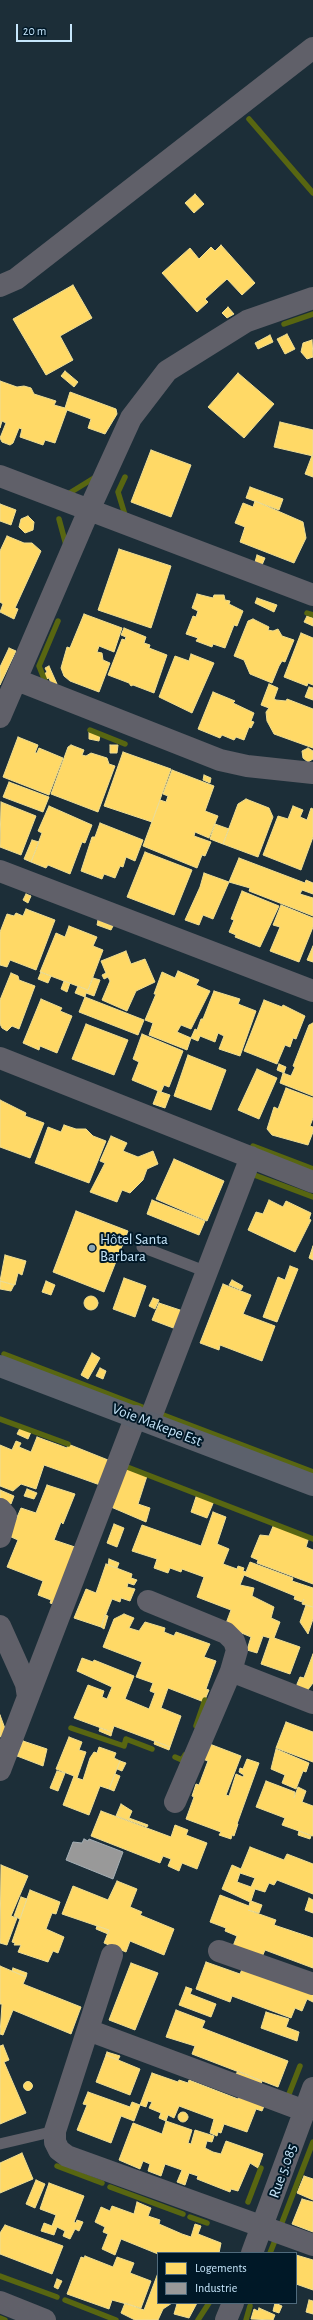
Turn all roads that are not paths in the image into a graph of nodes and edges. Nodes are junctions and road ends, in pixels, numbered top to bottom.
1 (313, 48) edge
2 (0, 286) edge
3 (313, 298) edge
4 (0, 476) edge
5 (89, 510) junction
6 (313, 595) edge
7 (17, 680) junction
8 (0, 717) edge
9 (313, 773) edge
10 (0, 871) edge
11 (313, 991) edge
12 (0, 1058) edge
13 (251, 1157) junction
14 (313, 1182) edge
15 (142, 1247) dead end
16 (207, 1272) junction
17 (0, 1366) edge
18 (142, 1419) junction
19 (313, 1485) edge
20 (0, 1509) edge
21 (0, 1537) edge
22 (148, 1601) dead end
23 (0, 1626) edge
24 (231, 1671) junction
25 (28, 1696) junction
26 (313, 1703) edge
27 (0, 1770) edge
28 (175, 1802) dead end
29 (219, 1951) dead end
30 (112, 1955) dead end
31 (313, 1984) edge
32 (88, 2030) junction
33 (313, 2088) edge
34 (305, 2111) junction
35 (55, 2131) junction
36 (0, 2144) edge
37 (263, 2226) junction
38 (313, 2245) edge
39 (252, 2252) edge
40 (0, 2302) edge
41 (233, 2304) edge
42 (41, 2319) edge
43 (226, 2320) edge

1 - 2 street
3 - 5 street
4 - 5 street
5 - 6 street
5 - 7 street
7 - 8 street
7 - 9 street
10 - 11 street
12 - 13 street
13 - 14 street
13 - 16 street
15 - 16 lane
16 - 18 street
17 - 18 main road, Voie Makepe Est
18 - 19 main road, Voie Makepe Est
18 - 25 street
20 - 21 street
22 - 24 street
23 - 25 street
24 - 26 street
24 - 28 street
25 - 27 street
29 - 31 street
30 - 32 street
32 - 34 street
32 - 35 street
33 - 34 street, Rue 5.085
34 - 37 street, Rue 5.085
35 - 36 lane
35 - 37 street
37 - 38 street
37 - 39 street, Rue 5.085
40 - 42 street
41 - 43 street

